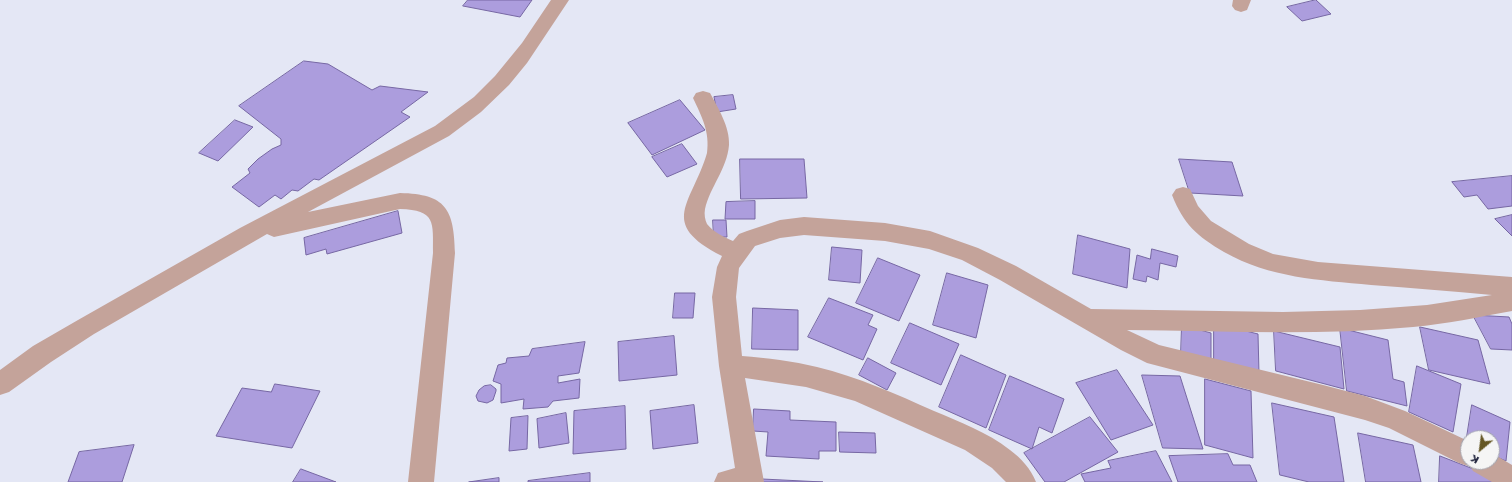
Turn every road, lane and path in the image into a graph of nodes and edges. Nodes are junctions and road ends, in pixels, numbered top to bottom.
1 (560, 0) edge
2 (703, 98) dead end
3 (1183, 195) dead end
4 (248, 234) junction
5 (736, 253) junction
6 (1512, 287) edge
7 (1512, 301) edge
8 (1089, 319) junction
9 (731, 366) junction
10 (0, 384) edge
11 (1460, 450) edge
12 (1496, 470) edge
13 (1512, 479) edge
14 (743, 481) edge
15 (421, 482) edge
16 (1023, 482) edge

1 - 4 street
2 - 5 street
3 - 6 street
4 - 10 street
4 - 15 street
5 - 8 street
5 - 9 street
7 - 8 street
8 - 11 street
9 - 14 street
9 - 16 street
12 - 13 street

